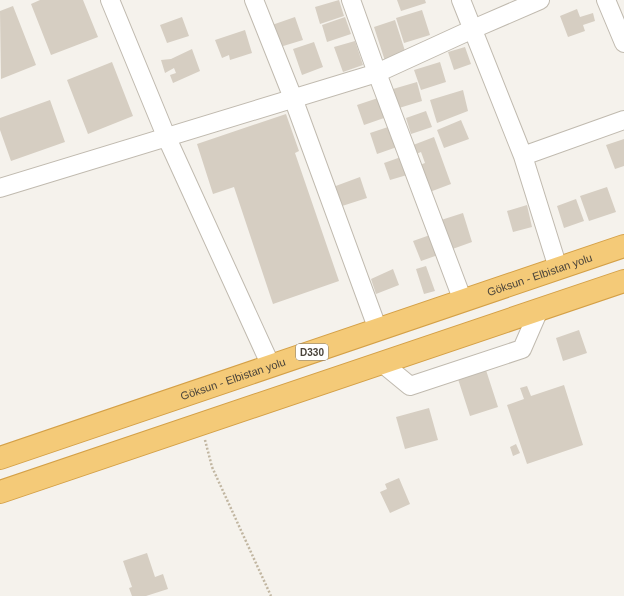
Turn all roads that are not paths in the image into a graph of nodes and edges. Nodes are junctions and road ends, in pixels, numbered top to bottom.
1 (110, 0) edge
2 (254, 0) edge
3 (351, 0) edge
4 (461, 0) edge
5 (540, 0) edge
6 (606, 0) edge
7 (473, 29) junction
8 (624, 43) edge
9 (376, 73) junction
10 (293, 98) junction
11 (624, 120) edge
12 (166, 136) junction
13 (523, 156) junction
14 (0, 188) edge
15 (624, 246) edge
16 (558, 268) junction
17 (624, 281) edge
18 (463, 301) junction
19 (539, 310) junction
20 (378, 330) junction
21 (382, 363) junction
22 (271, 366) junction
23 (0, 458) edge
24 (0, 492) edge

1 - 12 street
2 - 10 street
3 - 9 street
4 - 7 street
5 - 7 street
6 - 8 street
7 - 9 street
7 - 13 street
9 - 10 street
9 - 18 street
10 - 12 street
10 - 20 street
11 - 13 street
12 - 14 street
12 - 22 street
13 - 16 street
15 - 16 highway, Göksun - Elbistan yolu / D330
16 - 18 highway, Göksun - Elbistan yolu / D330
17 - 19 highway
18 - 20 highway, Göksun - Elbistan yolu / D330
19 - 21 highway
19 - 21 street
20 - 22 highway, Göksun - Elbistan yolu / D330
21 - 24 highway
22 - 23 highway, Göksun - Elbistan yolu / D330

